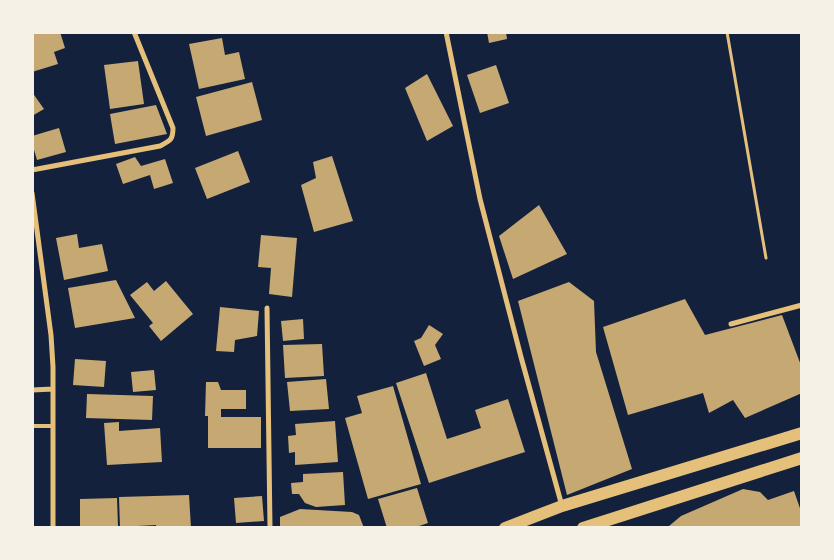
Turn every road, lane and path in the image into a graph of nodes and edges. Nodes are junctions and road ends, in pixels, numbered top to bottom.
1 (134, 32) edge
2 (446, 32) edge
3 (728, 32) edge
4 (32, 170) edge
5 (32, 193) edge
6 (766, 258) dead end
7 (802, 305) edge
8 (267, 308) dead end
9 (731, 324) dead end
10 (53, 389) junction
11 (32, 390) edge
12 (32, 426) edge
13 (53, 426) junction
14 (802, 433) edge
15 (802, 458) edge
16 (562, 506) junction
17 (53, 528) edge
18 (270, 528) edge
19 (505, 528) edge
20 (583, 528) edge

1 - 4 street
2 - 16 street
3 - 6 path
5 - 10 street
7 - 9 street
8 - 18 street
10 - 11 street
10 - 13 street
12 - 13 lane
13 - 17 street
14 - 16 main road
15 - 20 main road
16 - 19 main road

